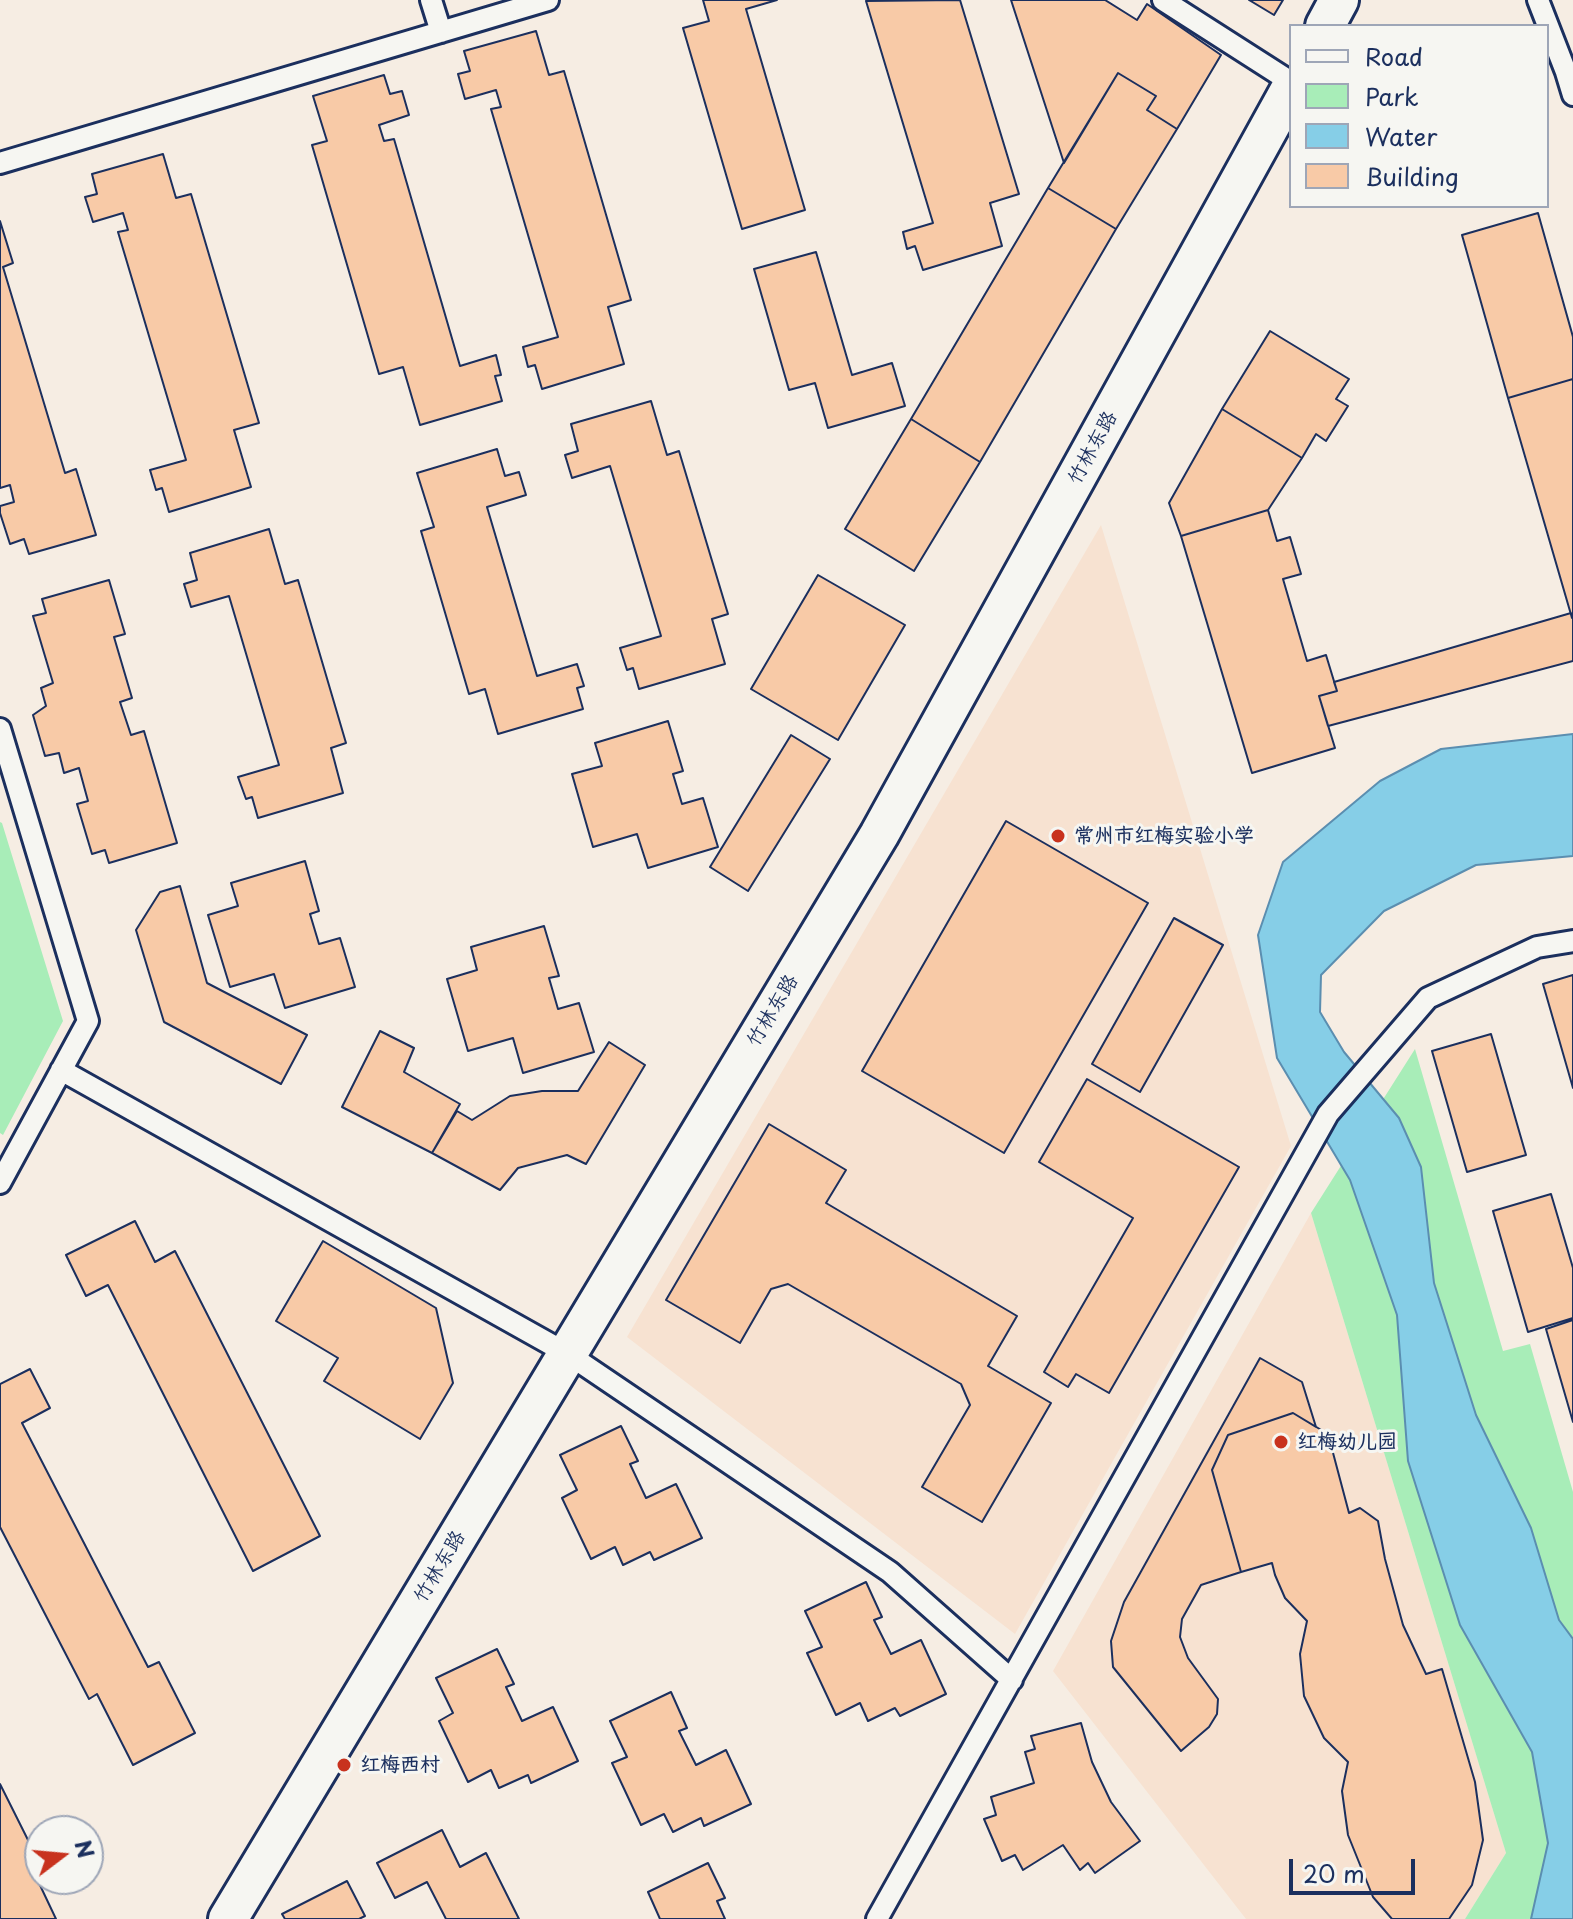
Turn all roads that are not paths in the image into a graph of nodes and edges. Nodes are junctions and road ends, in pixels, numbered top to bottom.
1 (431, 0) edge
2 (548, 0) edge
3 (1163, 0) edge
4 (1339, 0) edge
5 (1538, 0) edge
6 (1326, 24) edge
7 (1547, 24) edge
8 (1549, 28) edge
9 (441, 32) junction
10 (1289, 84) edge
11 (1289, 89) edge
12 (1573, 95) edge
13 (0, 163) edge
14 (0, 729) edge
15 (1573, 941) edge
16 (61, 1070) junction
17 (0, 1183) edge
18 (568, 1354) junction
19 (1012, 1680) junction
20 (228, 1919) edge
21 (877, 1919) edge

1 - 9 lane
2 - 9 lane
3 - 10 lane
4 - 6 street
5 - 7 lane
8 - 12 lane
9 - 13 lane
11 - 18 street, 竹林东路
14 - 16 lane
15 - 19 lane
16 - 17 lane
16 - 18 lane
18 - 19 lane
18 - 20 street, 竹林东路
19 - 21 lane

